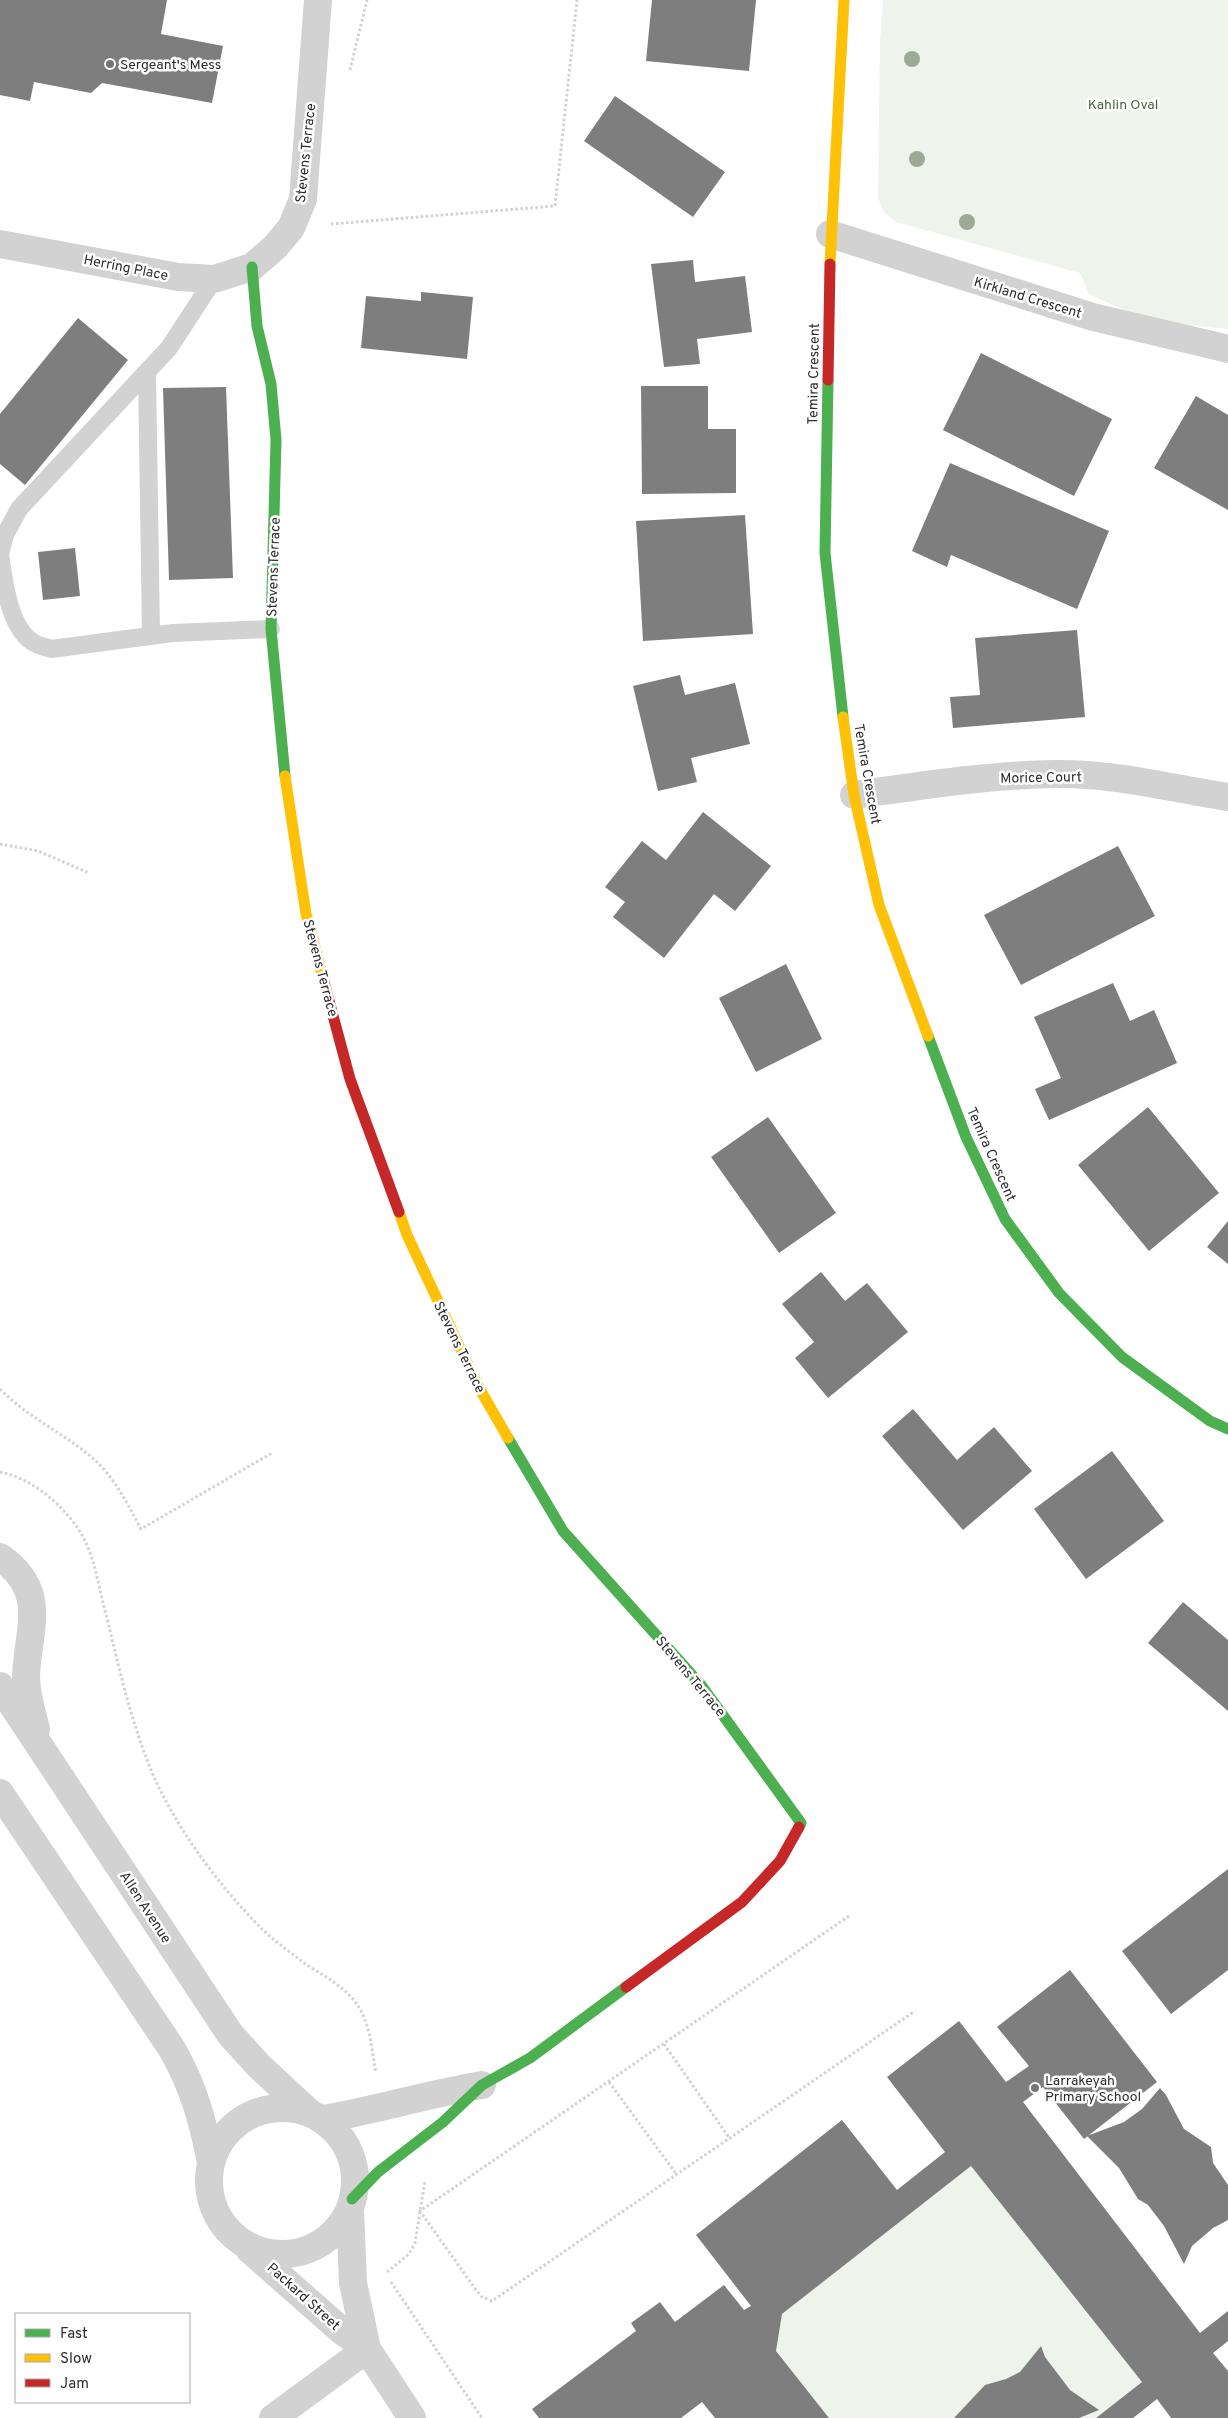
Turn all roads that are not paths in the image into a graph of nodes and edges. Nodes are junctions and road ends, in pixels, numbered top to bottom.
1 (318, 0) edge
2 (844, 0) edge
3 (830, 234) junction
4 (0, 244) edge
5 (252, 267) junction
6 (214, 279) junction
7 (1228, 349) edge
8 (147, 372) junction
9 (0, 554) edge
10 (271, 629) junction
11 (151, 636) junction
12 (854, 794) junction
13 (1228, 797) edge
14 (1228, 1429) edge
15 (0, 1557) edge
16 (0, 1686) edge
17 (40, 1746) junction
18 (0, 1793) edge
19 (482, 2085) junction
20 (317, 2116) junction
21 (211, 2162) junction
22 (351, 2205) junction
23 (242, 2242) junction
24 (367, 2349) junction
25 (273, 2418) edge
26 (412, 2418) edge

1 - 5 street, Stevens Terrace
2 - 3 street, Temira Crescent
3 - 7 street, Kirkland Crescent
3 - 12 street, Temira Crescent
4 - 6 street, Herring Place
5 - 6 street, Herring Place
5 - 10 street, Stevens Terrace
6 - 8 lane
8 - 9 lane
8 - 11 lane
9 - 11 lane
10 - 11 lane
10 - 19 street, Stevens Terrace
12 - 13 street, Morice Court
12 - 14 street, Temira Crescent
15 - 17 street
16 - 17 street, Allen Avenue
17 - 20 street, Allen Avenue
18 - 21 street
19 - 20 street
19 - 22 street
20 - 21 street
20 - 22 street
21 - 23 street
22 - 23 street
22 - 24 street, Packard Street
23 - 24 street, Packard Street
24 - 25 street
24 - 26 street, Packard Street

